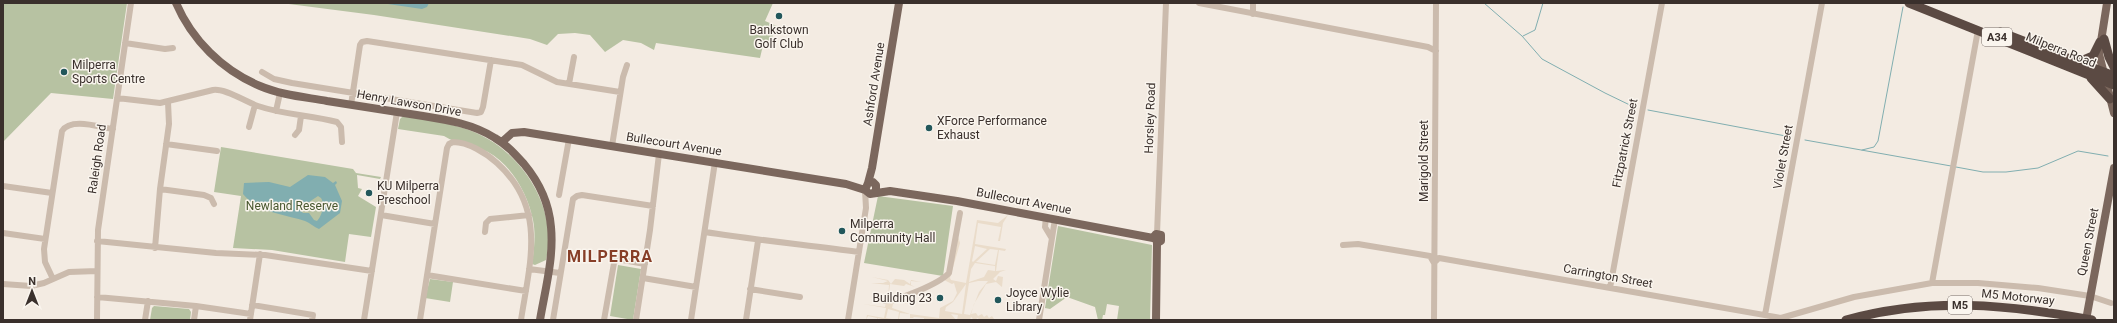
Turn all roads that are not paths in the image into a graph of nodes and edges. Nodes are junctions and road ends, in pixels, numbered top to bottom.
1 (131, 3) edge
2 (176, 3) edge
3 (899, 3) edge
4 (1166, 3) edge
5 (1199, 3) edge
6 (1253, 3) edge
7 (1436, 3) edge
8 (1662, 3) edge
9 (1822, 3) edge
10 (1909, 3) edge
11 (1924, 3) edge
12 (2107, 3) edge
13 (2110, 3) edge
14 (1253, 14) junction
15 (1978, 30) junction
16 (2102, 41) junction
17 (125, 43) junction
18 (173, 48) dead end
19 (1436, 51) junction
20 (574, 57) dead end
21 (490, 60) junction
22 (2079, 62) junction
23 (628, 65) dead end
24 (262, 72) dead end
25 (2083, 72) junction
26 (2111, 78) edge
27 (569, 84) junction
28 (620, 92) junction
29 (280, 93) junction
30 (353, 93) junction
31 (117, 98) junction
32 (2110, 99) junction
33 (168, 102) junction
34 (255, 105) junction
35 (351, 105) junction
36 (276, 111) junction
37 (397, 112) junction
38 (2114, 113) edge
39 (301, 116) junction
40 (248, 127) dead end
41 (113, 129) junction
42 (295, 135) dead end
43 (569, 139) junction
44 (342, 142) dead end
45 (502, 142) junction
46 (166, 144) junction
47 (612, 146) junction
48 (217, 151) dead end
49 (659, 154) junction
50 (715, 162) junction
51 (2114, 168) edge
52 (3, 186) edge
53 (870, 188) junction
54 (160, 189) junction
55 (52, 193) junction
56 (559, 195) dead end
57 (214, 204) dead end
58 (652, 206) junction
59 (960, 213) dead end
60 (381, 215) junction
61 (529, 215) junction
62 (1046, 217) junction
63 (1055, 219) junction
64 (435, 224) junction
65 (485, 232) dead end
66 (705, 232) junction
67 (3, 233) edge
68 (1051, 237) junction
69 (1156, 238) junction
70 (45, 239) junction
71 (97, 241) junction
72 (758, 241) junction
73 (1343, 244) dead end
74 (155, 248) junction
75 (614, 252) dead end
76 (859, 252) junction
77 (260, 254) junction
78 (617, 259) junction
79 (1434, 263) junction
80 (645, 264) junction
81 (529, 269) junction
82 (97, 271) junction
83 (372, 271) junction
84 (548, 272) junction
85 (560, 273) junction
86 (427, 275) junction
87 (643, 278) junction
88 (53, 279) junction
89 (1932, 283) junction
90 (3, 284) edge
91 (696, 287) junction
92 (1610, 288) junction
93 (750, 289) junction
94 (526, 291) junction
95 (97, 296) junction
96 (2090, 296) junction
97 (800, 297) dead end
98 (148, 301) junction
99 (885, 301) dead end
100 (2112, 303) edge
101 (252, 305) junction
102 (196, 306) junction
103 (2089, 307) junction
104 (1765, 315) junction
105 (250, 317) edge
106 (97, 320) edge
107 (145, 320) edge
108 (194, 320) edge
109 (312, 320) edge
110 (364, 320) edge
111 (420, 320) edge
112 (521, 320) edge
113 (540, 320) edge
114 (553, 320) edge
115 (604, 320) edge
116 (636, 320) edge
117 (691, 320) edge
118 (746, 320) edge
119 (848, 320) edge
120 (1039, 320) edge
121 (1156, 320) edge
122 (1434, 320) edge
123 (1846, 320) edge
124 (1874, 320) edge
125 (2063, 320) edge
126 (2086, 320) edge
127 (2092, 320) edge

1 - 17 street, Raleigh Road
2 - 29 main road, Henry Lawson Drive
3 - 53 main road, Ashford Avenue
4 - 69 street, Horsley Road
5 - 14 street
6 - 14 street
7 - 19 street, Marigold Street
8 - 92 street, Fitzpatrick Street
9 - 104 street, Violet Street
10 - 15 highway, Milperra Road / A34
11 - 22 highway, Milperra Road / A34
12 - 16 main road
13 - 16 main road
14 - 19 street
15 - 25 highway, Milperra Road / A34
15 - 89 street
16 - 22 highway
16 - 26 highway
17 - 18 street
17 - 31 street, Raleigh Road
19 - 79 street, Marigold Street
20 - 27 street
21 - 27 street
21 - 30 street
21 - 30 street
22 - 26 highway, Milperra Road / A34
23 - 28 street
24 - 30 street
25 - 26 highway, Milperra Road / A34
25 - 32 highway
26 - 32 main road
27 - 28 street
28 - 47 street
29 - 35 main road, Henry Lawson Drive
29 - 36 street
30 - 35 street
31 - 33 street
31 - 41 street, Raleigh Road
32 - 38 main road
33 - 34 street
33 - 46 street
34 - 36 street
34 - 40 street
35 - 37 main road, Henry Lawson Drive
36 - 39 street
37 - 45 main road, Henry Lawson Drive
37 - 60 street
39 - 42 street
39 - 44 street
41 - 55 street
41 - 71 street, Raleigh Road
43 - 45 main road, Bullecourt Avenue
43 - 47 main road, Bullecourt Avenue
43 - 56 street
45 - 84 main road, Henry Lawson Drive
46 - 48 street
46 - 54 street
47 - 49 main road, Bullecourt Avenue
49 - 50 main road, Bullecourt Avenue
49 - 58 street
50 - 53 main road, Bullecourt Avenue
50 - 66 street
51 - 96 main road, Queen Street
52 - 55 street
53 - 62 main road, Bullecourt Avenue
53 - 76 street, Ashford Avenue
54 - 57 street
54 - 74 street
55 - 70 street
58 - 80 street
58 - 85 street
59 - 99 street
60 - 64 street
60 - 83 street
61 - 64 street
61 - 65 street
61 - 81 street
62 - 63 main road, Bullecourt Avenue
62 - 68 street
63 - 68 street
63 - 69 main road, Bullecourt Avenue
64 - 86 street
66 - 72 street
66 - 91 street
67 - 70 street
68 - 120 street
69 - 121 main road, Horsley Road
70 - 88 street
71 - 74 street
71 - 82 street, Raleigh Road
72 - 76 street
72 - 93 street
73 - 79 street
74 - 77 street
75 - 78 street
76 - 119 street, Ashford Avenue
77 - 83 street
77 - 101 street
78 - 80 street
78 - 115 street
79 - 92 street, Carrington Street
79 - 122 street, Marigold Street
80 - 87 street
81 - 84 street
81 - 94 street
82 - 88 street
82 - 95 street, Raleigh Road
83 - 110 street
84 - 85 street
84 - 113 main road, Henry Lawson Drive
85 - 114 street
86 - 94 street
86 - 111 street
87 - 91 street
87 - 116 street
88 - 90 street
89 - 96 street
89 - 104 street, Carrington Street
91 - 117 street
92 - 104 street, Carrington Street
93 - 97 street
93 - 118 street
94 - 112 street
95 - 98 street
95 - 106 street, Raleigh Road
96 - 100 street
96 - 103 main road, Queen Street
98 - 102 street
98 - 107 street
100 - 103 street
101 - 105 street
101 - 109 street
102 - 105 street
102 - 108 street
103 - 126 main road, Queen Street
123 - 127 highway, M5 Motorway / M5
124 - 125 highway, M5 Motorway / M5

